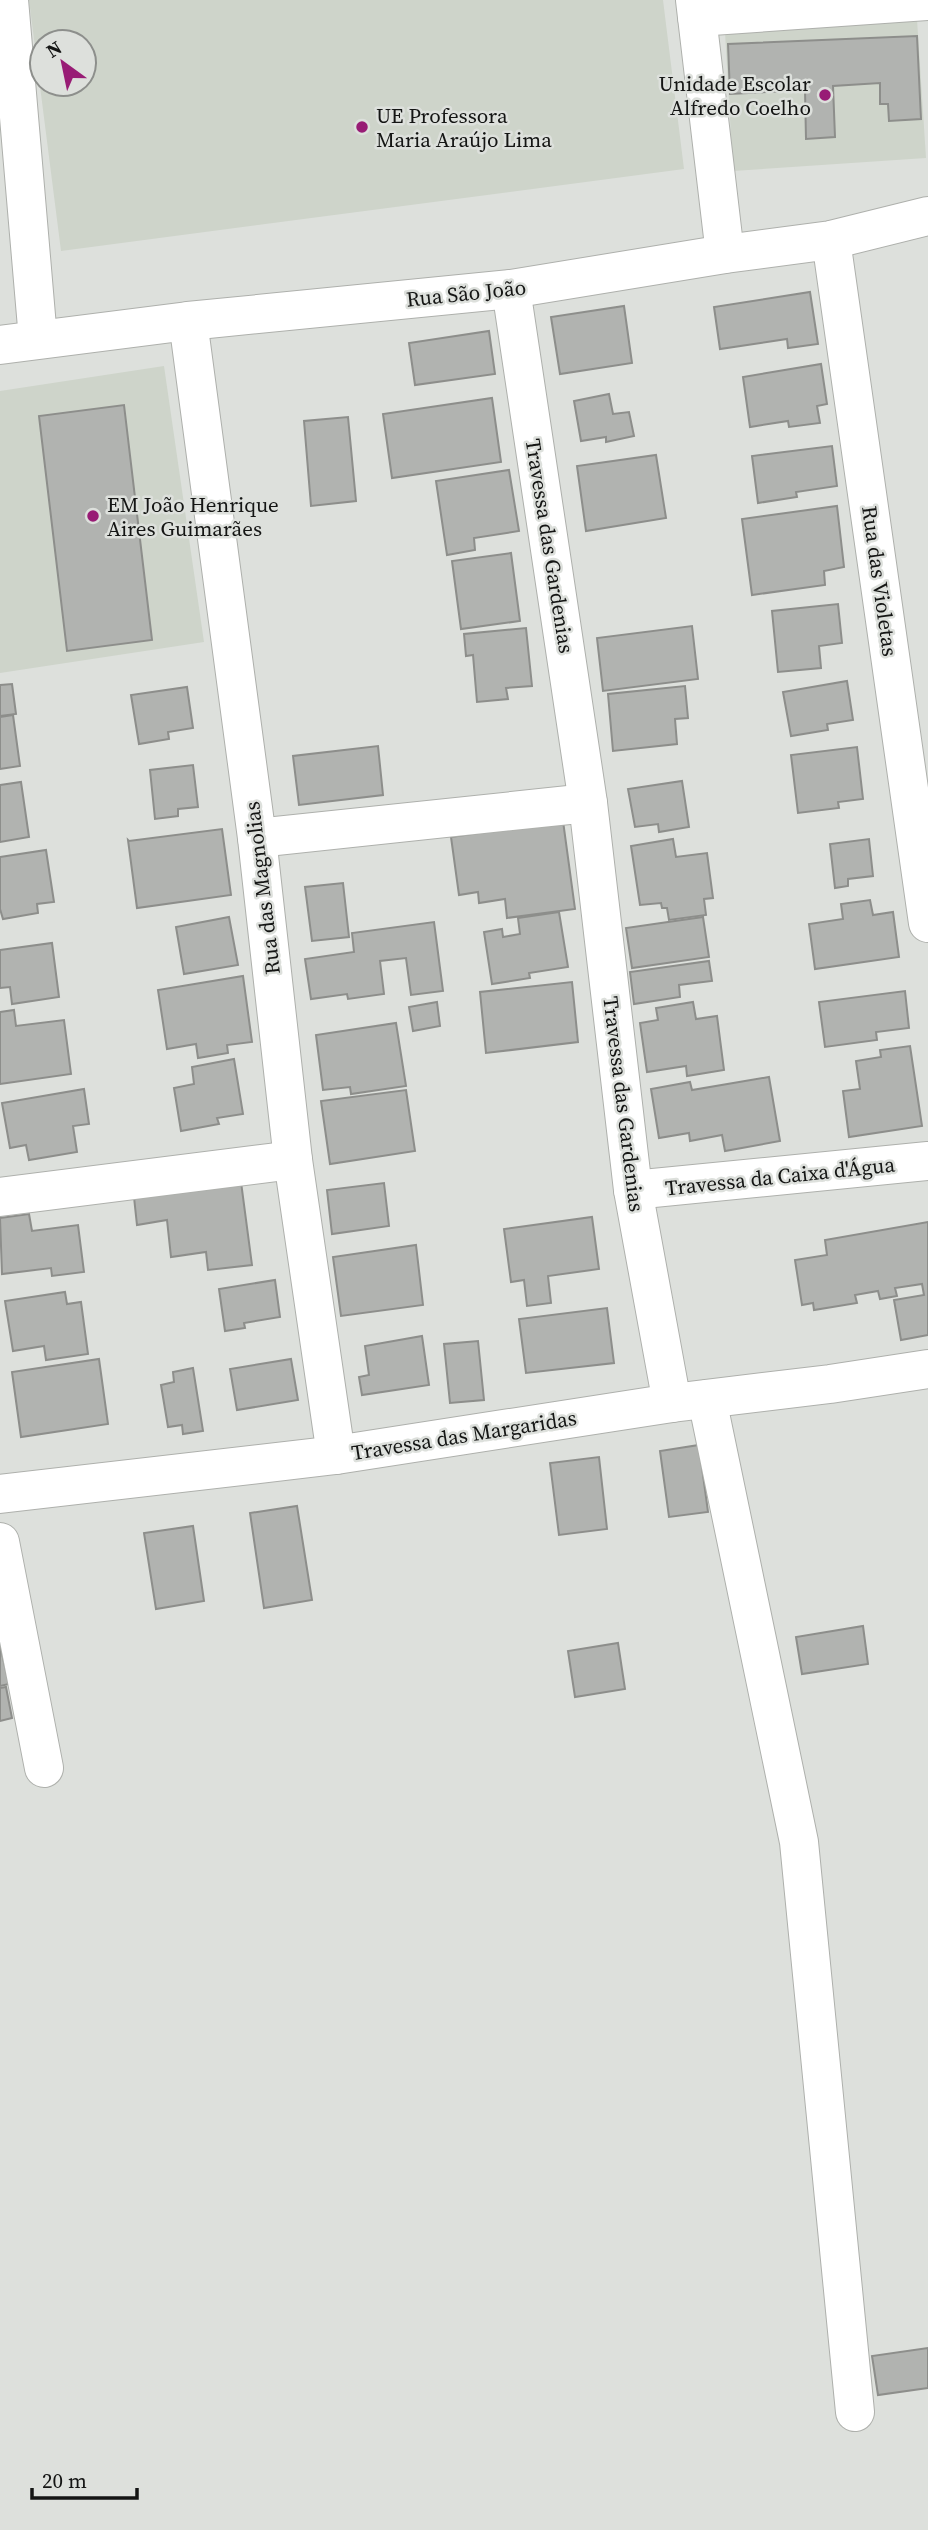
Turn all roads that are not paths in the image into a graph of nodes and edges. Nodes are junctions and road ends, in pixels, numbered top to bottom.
1 (9, 0) edge
2 (928, 1) edge
3 (696, 8) edge
4 (928, 216) edge
5 (831, 240) junction
6 (725, 254) junction
7 (511, 289) junction
8 (188, 321) junction
9 (38, 339) junction
10 (0, 345) edge
11 (589, 803) junction
12 (257, 838) junction
13 (927, 914) edge
14 (293, 1160) junction
15 (928, 1161) edge
16 (633, 1190) junction
17 (0, 1197) edge
18 (928, 1369) edge
19 (690, 1401) junction
20 (337, 1455) junction
21 (0, 1494) edge
22 (0, 1542) edge
23 (44, 1769) dead end
24 (855, 2412) dead end

1 - 9 street
2 - 3 street
3 - 6 street
4 - 5 street, Rua São João
5 - 6 street, Rua São João
5 - 13 street, Rua das Violetas
6 - 7 street, Rua São João
7 - 8 street, Rua São João
7 - 11 street, Travessa das Gardenias
8 - 9 street, Rua São João
8 - 12 street, Rua das Magnolias
9 - 10 street, Rua São João
11 - 12 street
11 - 16 street, Travessa das Gardenias
12 - 14 street, Rua das Magnolias
14 - 17 street
14 - 20 street, Rua das Magnolias
15 - 16 street, Travessa da Caixa d'Água
16 - 19 street, Travessa das Gardenias
18 - 19 street, Travessa das Margaridas
19 - 20 street, Travessa das Margaridas
19 - 24 street, Travessa das Gardenias
20 - 21 street, Travessa das Margaridas
22 - 23 street

